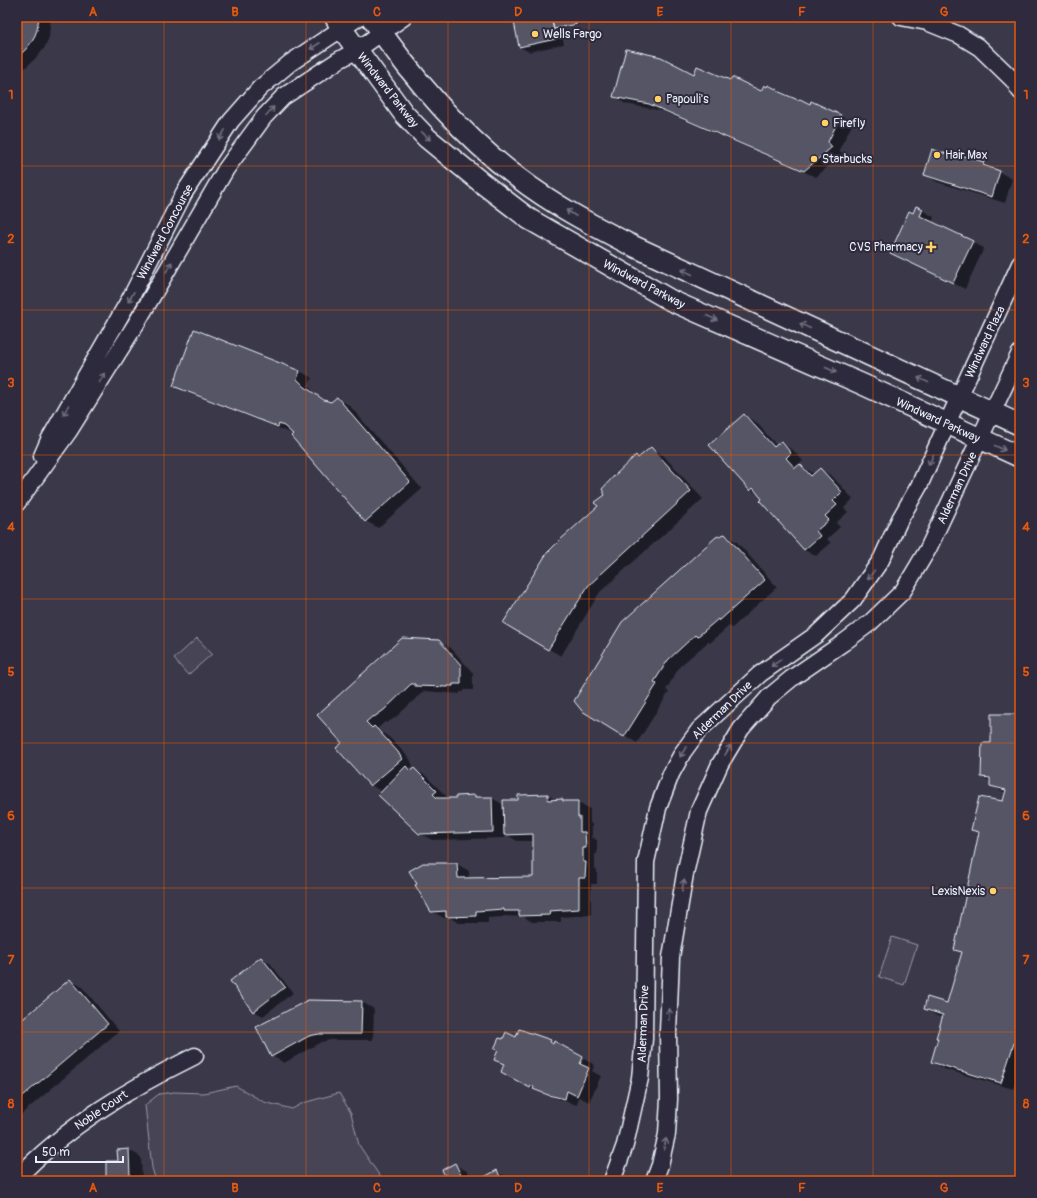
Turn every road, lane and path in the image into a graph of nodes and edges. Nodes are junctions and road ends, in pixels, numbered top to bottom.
1 (359, 17) edge
2 (371, 17) edge
3 (404, 17) edge
4 (901, 17) edge
5 (339, 23) edge
6 (382, 33) junction
7 (357, 50) junction
8 (1020, 91) edge
9 (1020, 264) edge
10 (1020, 354) edge
11 (959, 397) junction
12 (992, 413) junction
13 (946, 424) junction
14 (1020, 425) edge
15 (980, 439) junction
16 (1020, 458) edge
17 (21, 497) edge
18 (195, 1056) dead end
19 (17, 1178) edge
20 (612, 1181) edge
21 (654, 1181) edge

1 - 5 street, Windward Concourse
2 - 6 main road
3 - 6 street
4 - 8 street
5 - 7 main road, Windward Parkway
5 -> 17 street, Windward Concourse
6 - 7 street
11 -> 6 main road
7 -> 13 main road, Windward Parkway
17 -> 7 street, Windward Concourse
9 - 11 street, Windward Plaza
10 - 12 street
11 - 12 main road
11 - 13 street, Alderman Drive
12 - 14 main road
12 - 15 street
13 - 15 main road, Windward Parkway
13 -> 20 street, Alderman Drive
15 -> 16 main road, Windward Parkway
21 -> 15 street, Alderman Drive
18 - 19 street, Noble Court

